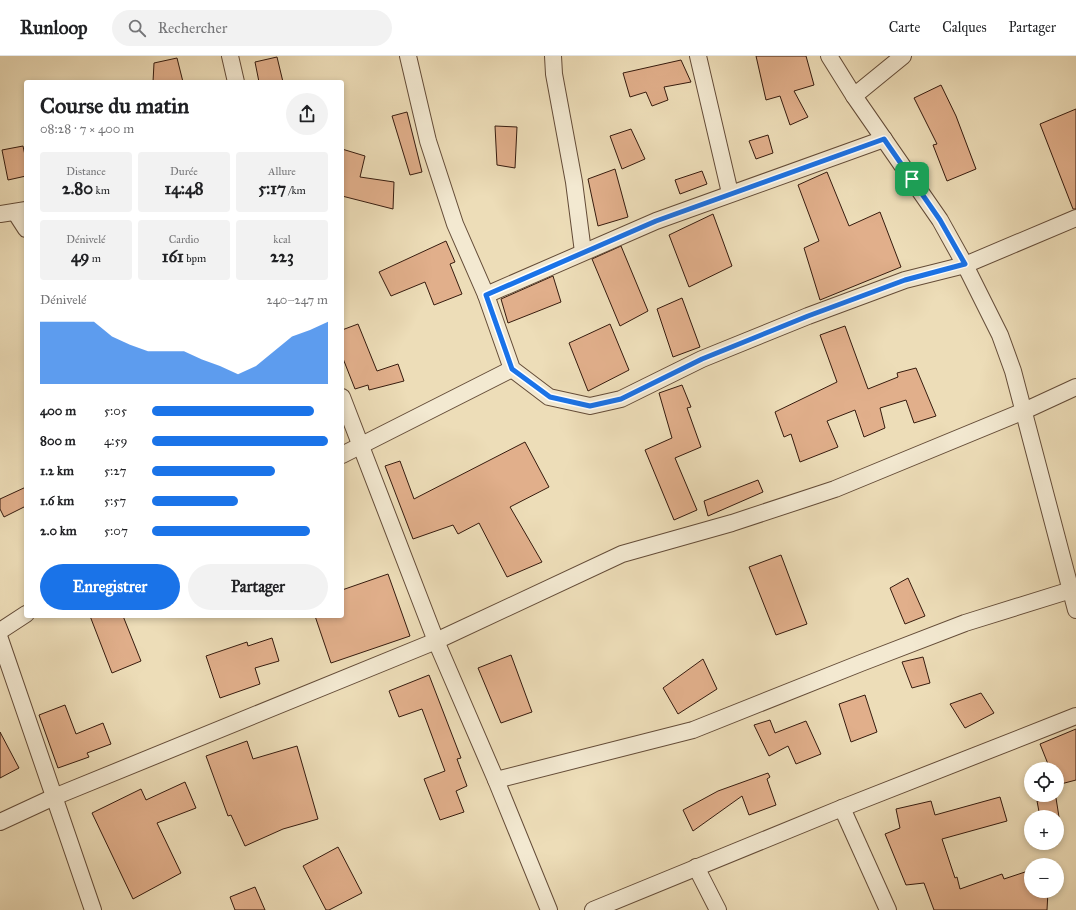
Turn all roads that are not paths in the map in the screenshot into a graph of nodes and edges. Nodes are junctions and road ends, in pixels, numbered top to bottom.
1 (230, 56) edge
2 (408, 56) edge
3 (553, 56) edge
4 (698, 56) edge
5 (829, 56) edge
6 (903, 56) edge
7 (236, 80) edge
8 (854, 96) junction
9 (884, 139) junction
10 (730, 193) junction
11 (14, 212) edge
12 (1076, 218) edge
13 (24, 226) edge
14 (583, 252) junction
15 (965, 264) junction
16 (486, 295) junction
17 (512, 369) junction
18 (1076, 387) edge
19 (344, 402) edge
20 (1024, 411) junction
21 (361, 445) junction
22 (344, 454) edge
23 (1071, 590) junction
24 (1076, 610) edge
25 (24, 615) edge
26 (0, 631) edge
27 (0, 639) edge
28 (436, 640) junction
29 (1076, 716) edge
30 (496, 780) junction
31 (54, 797) junction
32 (842, 808) junction
33 (0, 822) edge
34 (696, 867) junction
35 (94, 910) edge
36 (549, 910) edge
37 (593, 910) edge
38 (718, 910) edge
39 (888, 910) edge

1 - 7 street
2 - 16 street
3 - 14 street
4 - 10 street
5 - 8 street
6 - 8 street
8 - 9 street
9 - 10 street
9 - 15 street
10 - 14 street
11 - 13 street
12 - 15 street
14 - 16 street
15 - 17 street
15 - 20 street
16 - 17 street
17 - 21 street
18 - 20 street
19 - 21 street
20 - 23 street
20 - 28 street
21 - 22 street
21 - 28 street
23 - 24 street
23 - 30 street
25 - 26 street
27 - 31 street
28 - 30 street
28 - 31 street
29 - 32 street
30 - 36 street
31 - 33 street
31 - 35 street
32 - 34 street
32 - 39 street
34 - 37 street
34 - 38 street

